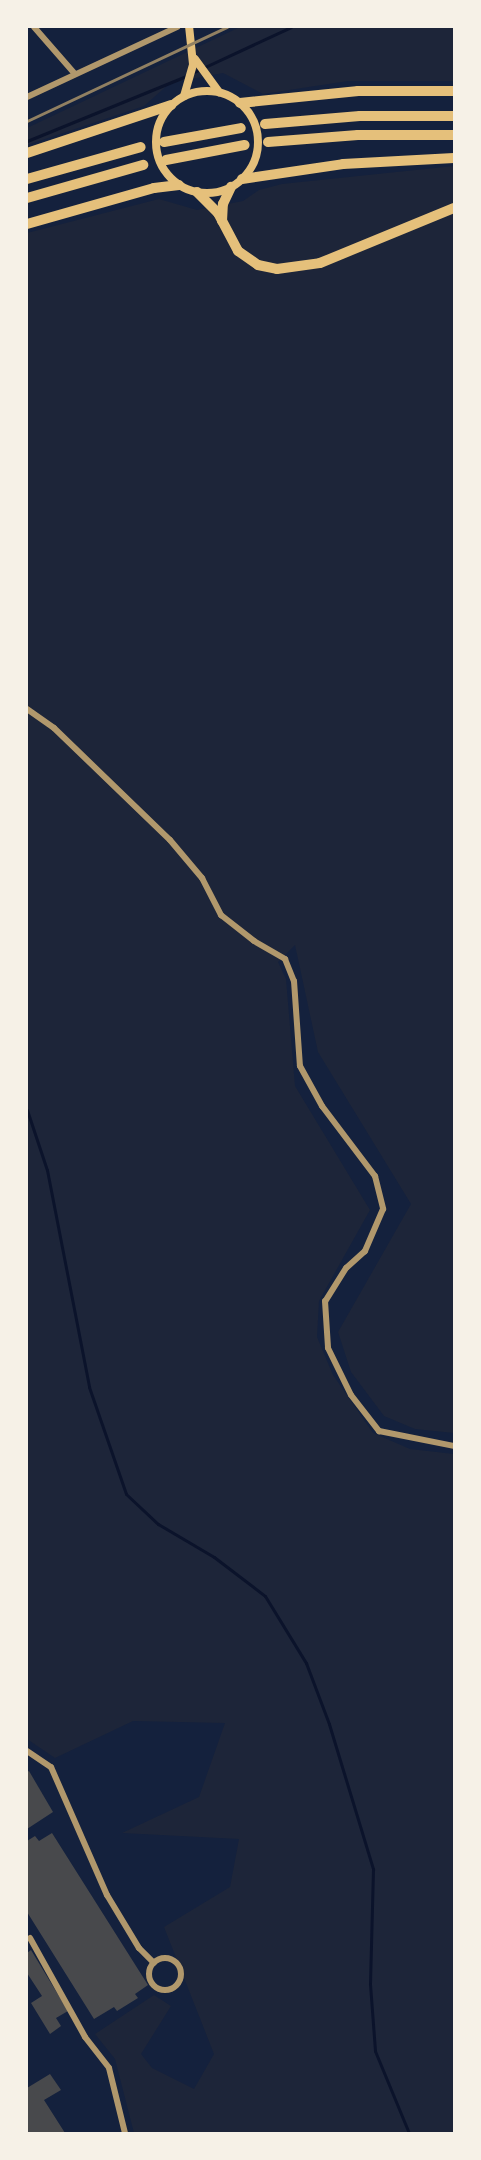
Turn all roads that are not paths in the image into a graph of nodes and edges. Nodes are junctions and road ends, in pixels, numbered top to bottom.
1 (34, 27) edge
2 (177, 27) edge
3 (189, 27) edge
4 (192, 47) junction
5 (75, 74) junction
6 (451, 91) edge
7 (219, 92) junction
8 (27, 96) edge
9 (184, 96) junction
10 (240, 103) junction
11 (171, 105) junction
12 (454, 116) edge
13 (266, 124) dead end
14 (241, 128) dead end
15 (454, 135) edge
16 (164, 142) dead end
17 (268, 142) dead end
18 (245, 145) dead end
19 (141, 147) dead end
20 (27, 153) edge
21 (454, 158) edge
22 (166, 160) dead end
23 (144, 165) dead end
24 (27, 178) edge
25 (242, 179) junction
26 (179, 185) junction
27 (231, 188) junction
28 (197, 192) junction
29 (27, 198) edge
30 (454, 208) edge
31 (222, 222) junction
32 (27, 224) edge
33 (27, 709) edge
34 (454, 1446) edge
35 (27, 1751) edge
36 (30, 1938) dead end
37 (154, 1963) junction
38 (125, 2133) edge

1 - 5 street
2 - 5 street
3 - 4 main road
4 - 7 main road
4 - 9 main road
5 - 8 street
6 - 10 highway
7 - 9 main road
7 - 10 main road
9 - 11 main road
10 - 25 main road
11 - 20 highway
11 - 26 main road
12 - 13 highway
14 - 16 highway
15 - 17 highway
18 - 22 highway
19 - 24 highway
21 - 25 highway
23 - 29 highway
25 - 27 main road
26 - 28 main road
26 - 32 highway
27 - 28 main road
27 - 31 highway
28 - 31 highway
30 - 31 highway
33 - 34 street
35 - 37 street
36 - 38 street
37 - 37 street

